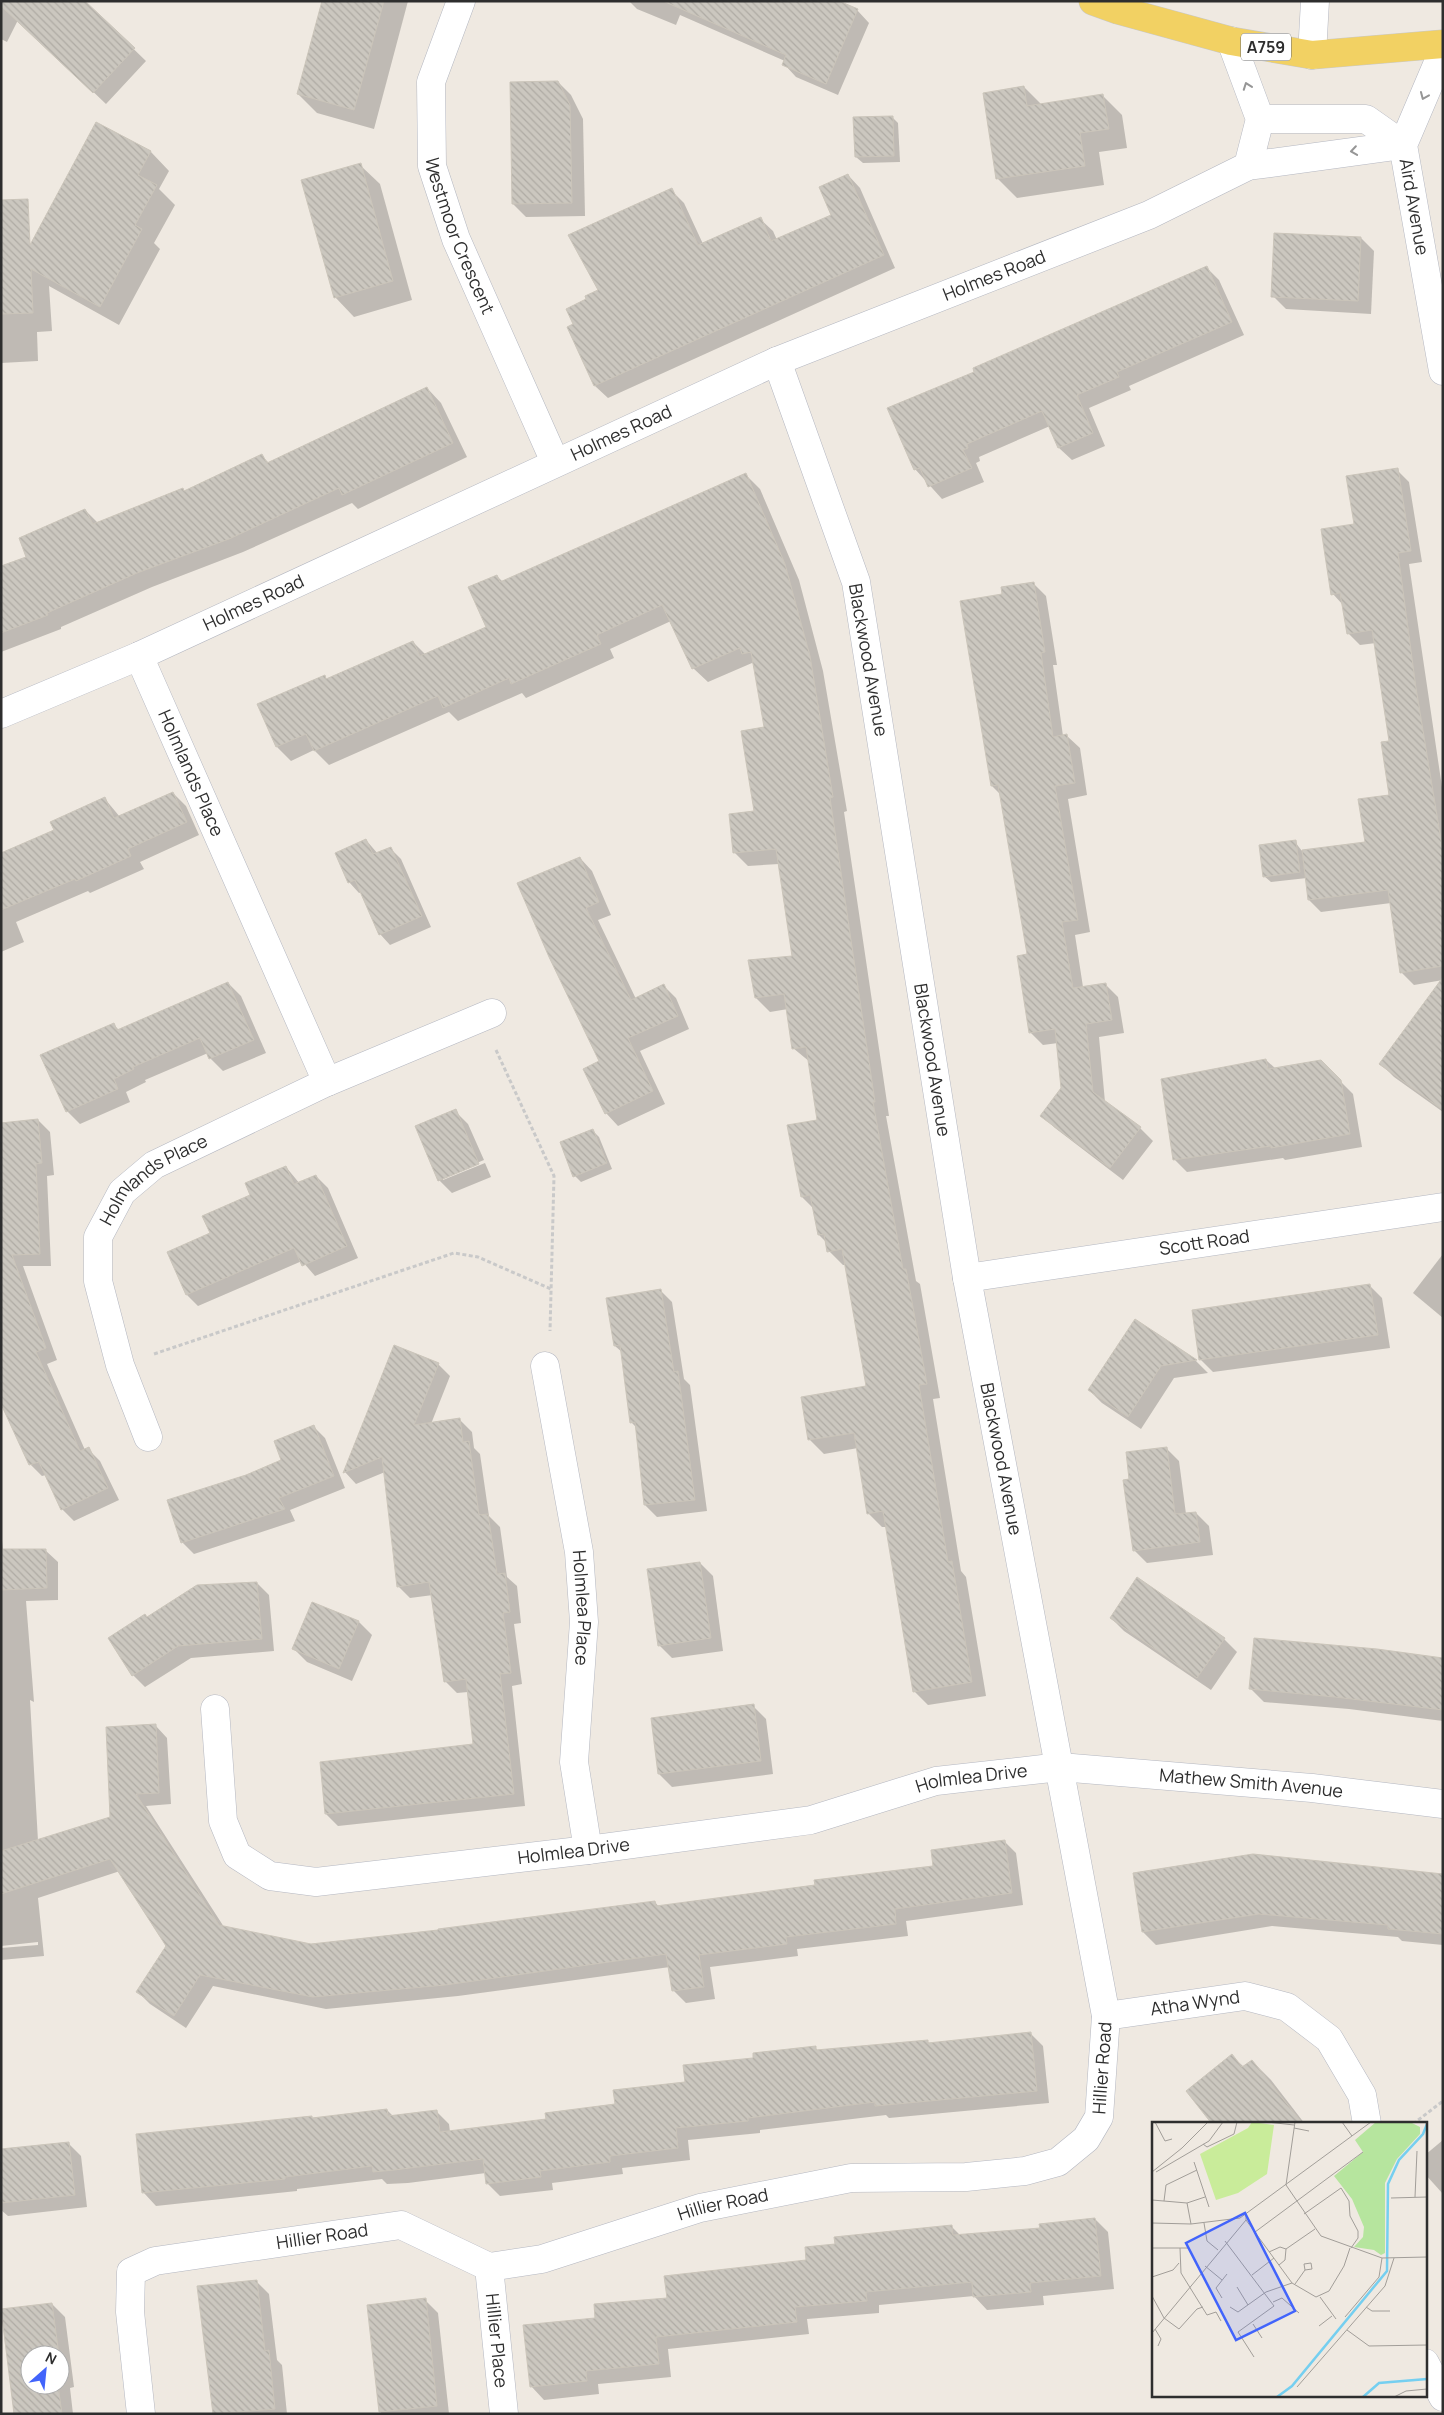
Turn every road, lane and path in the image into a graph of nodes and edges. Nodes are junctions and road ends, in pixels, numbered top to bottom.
1 (461, 1) edge
2 (1093, 1) edge
3 (1315, 1) edge
4 (1231, 41) junction
5 (1443, 44) edge
6 (1443, 51) edge
7 (1312, 55) junction
8 (1260, 119) junction
9 (1402, 145) junction
10 (1248, 166) junction
11 (777, 361) junction
12 (1443, 371) edge
13 (555, 462) junction
14 (139, 656) junction
15 (1, 714) edge
16 (487, 1016) joint
17 (327, 1082) junction
18 (1443, 1206) edge
19 (967, 1278) junction
20 (551, 1289) junction
21 (120, 1365) junction
22 (545, 1366) joint
23 (148, 1438) dead end
24 (216, 1708) dead end
25 (1060, 1767) junction
26 (1443, 1804) edge
27 (588, 1850) junction
28 (1106, 2016) junction
29 (1443, 2101) edge
30 (1367, 2122) edge
31 (1416, 2122) edge
32 (489, 2267) junction
33 (1426, 2365) edge
34 (1443, 2397) edge
35 (141, 2414) edge
36 (504, 2414) edge

1 - 13 street, Westmoor Crescent
2 - 4 main road, A759
3 - 7 street
4 - 7 main road, A759
8 -> 4 street
5 - 7 main road, A759
6 -> 9 street, Aird Avenue
8 - 9 street
8 - 10 street
9 -> 10 street, Holmes Road
9 - 12 street, Aird Avenue
10 - 11 street, Holmes Road
11 - 13 street, Holmes Road
11 - 19 street, Blackwood Avenue
13 - 14 street, Holmes Road
14 - 15 street, Holmes Road
14 - 17 street, Holmlands Place
16 - 17 street, Holmlands Place
16 - 20 path
17 - 21 street, Holmlands Place
18 - 19 street, Scott Road
19 - 25 street, Blackwood Avenue
20 - 21 path
20 - 22 path
21 - 23 street, Holmlands Place
22 - 27 street, Holmlea Place
24 - 27 street, Holmlea Drive
25 - 26 street, Mathew Smith Avenue
25 - 27 street, Holmlea Drive
25 - 28 street, Hillier Road
28 - 30 street, Atha Wynd
28 - 32 street, Hillier Road
29 - 31 path
32 - 35 street, Hillier Road
32 - 36 street, Hillier Place
33 - 34 street

